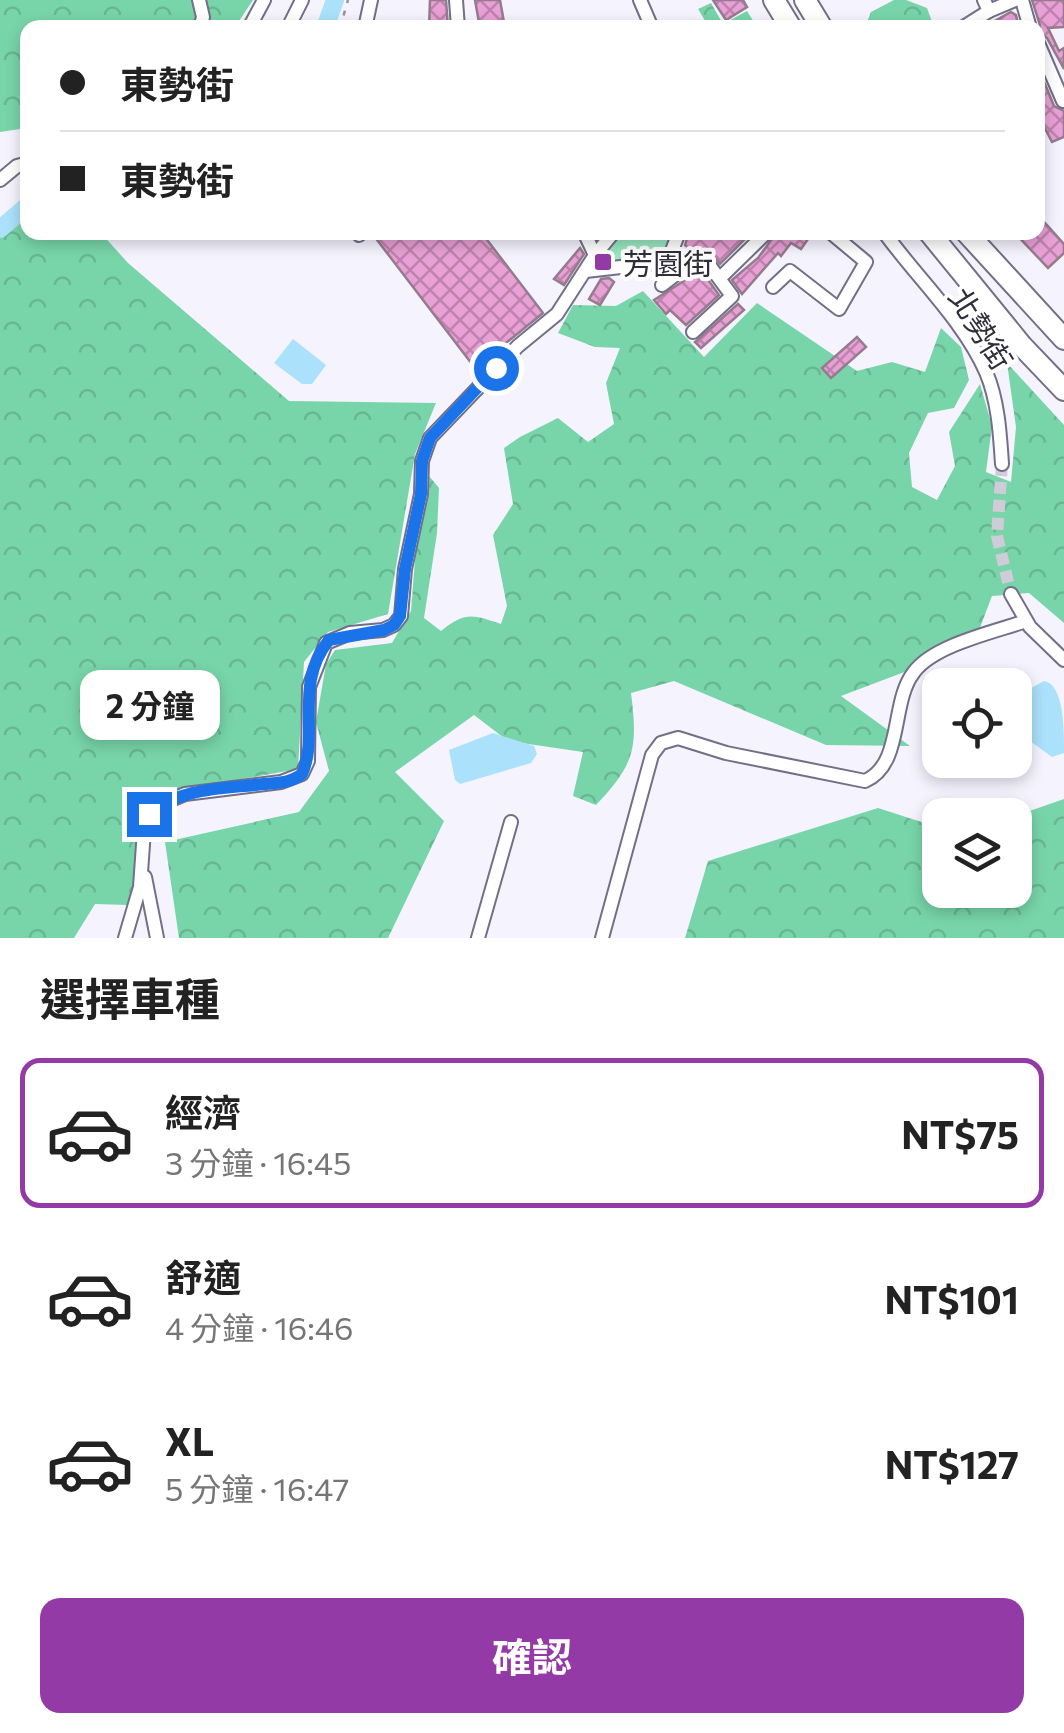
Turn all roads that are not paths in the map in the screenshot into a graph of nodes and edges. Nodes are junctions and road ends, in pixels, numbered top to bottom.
1 (1018, 0) edge
2 (987, 5) edge
3 (1045, 58) edge
4 (1064, 100) edge
5 (20, 165) edge
6 (0, 180) edge
7 (588, 240) edge
8 (607, 240) edge
9 (676, 240) edge
10 (759, 240) edge
11 (840, 240) edge
12 (890, 240) edge
13 (936, 240) edge
14 (973, 240) edge
15 (595, 255) junction
16 (586, 270) junction
17 (720, 278) junction
18 (662, 285) dead end
19 (773, 287) dead end
20 (693, 332) dead end
21 (1059, 334) edge
22 (1038, 364) junction
23 (1064, 390) edge
24 (1064, 402) edge
25 (1002, 464) tunnel mouth
26 (1011, 594) tunnel mouth
27 (1026, 621) junction
28 (1058, 656) edge
29 (510, 822) dead end
30 (143, 868) junction
31 (125, 938) edge
32 (157, 938) edge
33 (478, 938) edge
34 (602, 938) edge

1 - 2 street
3 - 4 street
5 - 6 street
7 - 15 street
8 - 15 street
9 - 16 street
10 - 17 street
11 - 19 street
12 - 25 street, 北勢街
13 - 22 highway
14 - 21 highway
15 - 16 street
16 - 30 street
17 - 18 street
17 - 20 street
22 - 23 highway
22 - 24 highway
26 - 27 street
27 - 28 street
27 - 34 street
29 - 33 street
30 - 31 street
30 - 32 street

